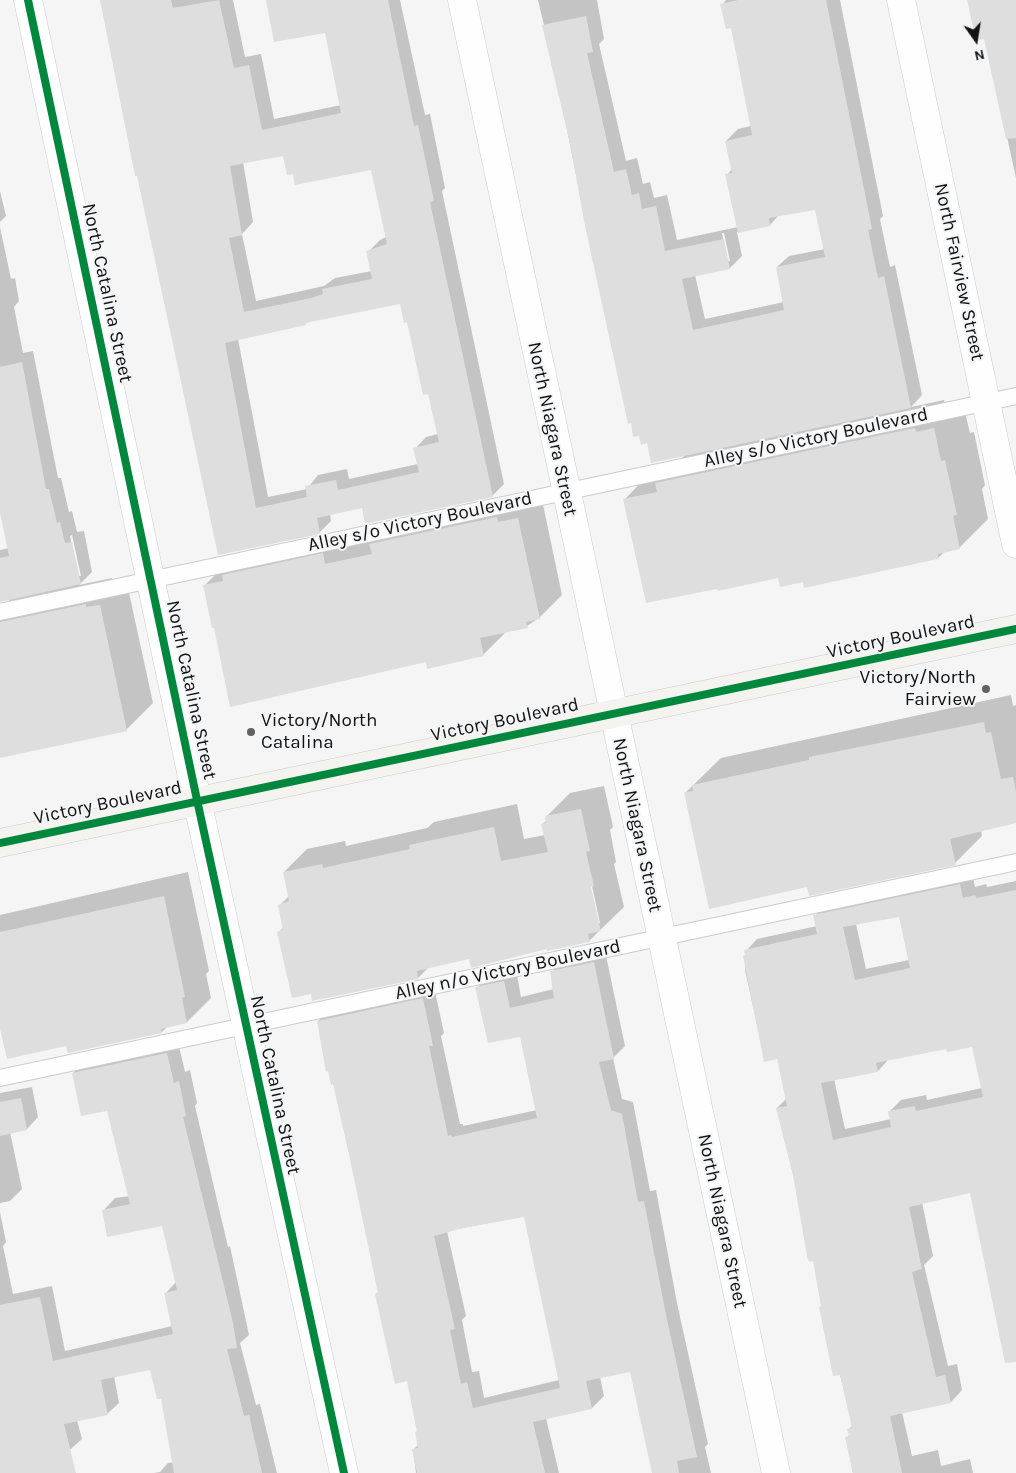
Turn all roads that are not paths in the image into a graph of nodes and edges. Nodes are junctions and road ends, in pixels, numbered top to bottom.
1 (28, 0) edge
2 (462, 0) edge
3 (901, 0) edge
4 (1016, 396) edge
5 (986, 402) junction
6 (565, 491) junction
7 (1016, 544) edge
8 (151, 580) junction
9 (0, 612) edge
10 (1016, 629) edge
11 (613, 714) junction
12 (197, 800) junction
13 (0, 843) edge
14 (1016, 862) edge
15 (661, 937) junction
16 (245, 1025) junction
17 (0, 1078) edge
18 (344, 1473) edge
19 (776, 1473) edge

1 - 8 street, North Catalina Street
2 - 6 street, North Niagara Street
3 - 5 street, North Fairview Street
4 - 5 lane, Alley s/o Victory Boulevard
5 - 6 lane, Alley s/o Victory Boulevard
5 - 7 street, North Fairview Street
6 - 8 lane, Alley s/o Victory Boulevard
6 - 11 street, North Niagara Street
8 - 9 lane, Alley s/o Victory Boulevard
8 - 12 street, North Catalina Street
10 - 11 main road, Victory Boulevard
11 - 12 main road, Victory Boulevard
11 - 15 street, North Niagara Street
12 - 13 main road, Victory Boulevard
12 - 16 street, North Catalina Street
14 - 15 lane, Alley n/o Victory Boulevard
15 - 16 lane, Alley n/o Victory Boulevard
15 - 19 street, North Niagara Street
16 - 17 lane, Alley n/o Victory Boulevard
16 - 18 street, North Catalina Street

